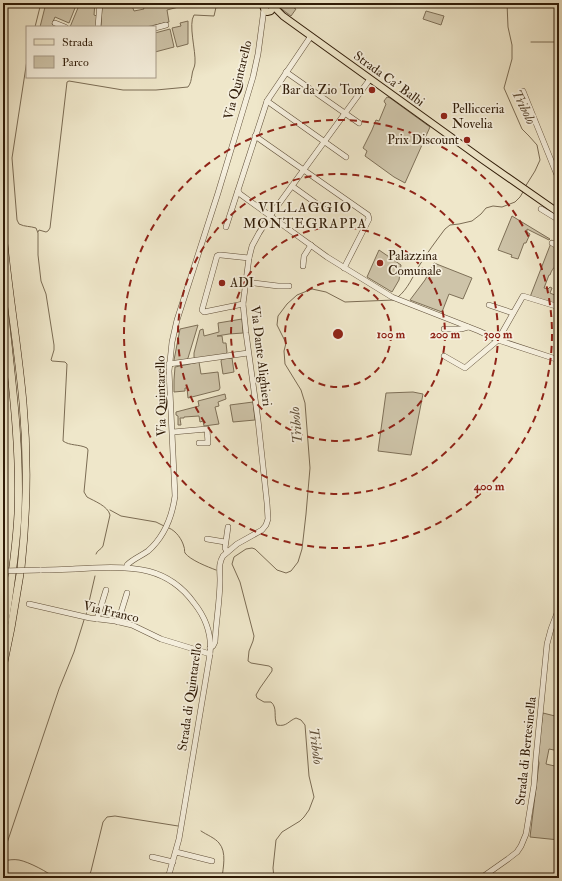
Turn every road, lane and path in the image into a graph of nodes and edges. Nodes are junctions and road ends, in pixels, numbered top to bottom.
1 (4, 3) edge
2 (100, 3) edge
3 (268, 6) edge
4 (3, 10) edge
5 (55, 23) dead end
6 (166, 25) dead end
7 (63, 26) edge
8 (98, 26) edge
9 (156, 28) edge
10 (310, 36) junction
11 (286, 72) junction
12 (370, 78) junction
13 (523, 91) dead end
14 (267, 101) junction
15 (344, 113) junction
16 (359, 123) dead end
17 (255, 136) junction
18 (324, 141) junction
19 (346, 157) dead end
20 (303, 170) junction
21 (559, 180) edge
22 (292, 186) junction
23 (238, 191) junction
24 (324, 209) dead end
25 (541, 209) dead end
26 (559, 213) edge
27 (270, 216) junction
28 (559, 220) edge
29 (226, 227) dead end
30 (3, 233) edge
31 (552, 243) dead end
32 (311, 245) junction
33 (559, 247) edge
34 (249, 258) junction
35 (304, 266) dead end
36 (344, 268) junction
37 (245, 282) junction
38 (289, 286) dead end
39 (3, 296) edge
40 (243, 304) junction
41 (489, 305) dead end
42 (559, 307) edge
43 (513, 313) junction
44 (468, 327) junction
45 (444, 328) dead end
46 (498, 340) junction
47 (248, 353) junction
48 (444, 356) dead end
49 (559, 360) edge
50 (169, 364) junction
51 (173, 432) junction
52 (199, 443) dead end
53 (228, 527) dead end
54 (559, 527) edge
55 (207, 539) dead end
56 (225, 542) junction
57 (227, 552) junction
58 (559, 557) edge
59 (127, 567) junction
60 (3, 571) edge
61 (106, 590) dead end
62 (127, 593) dead end
63 (29, 604) dead end
64 (559, 608) edge
65 (97, 619) junction
66 (118, 622) junction
67 (3, 637) edge
68 (210, 648) junction
69 (210, 654) junction
70 (3, 667) edge
71 (176, 852) junction
72 (152, 858) dead end
73 (173, 862) junction
74 (212, 862) dead end
75 (168, 878) edge
76 (481, 878) edge

1 - 4 highway
2 - 8 street
3 - 10 main road, Strada Ca' Balbi
3 - 50 street, Via Quintarello
5 - 7 street
6 - 9 street
10 - 11 street
10 - 12 main road, Strada Ca' Balbi
11 - 14 street
11 - 15 street
12 - 15 street, Via Dante Alighieri
12 - 26 main road, Strada Ca' Balbi
13 - 21 street
14 - 17 street
14 - 18 street
15 - 16 street
15 - 18 street, Via Dante Alighieri
17 - 20 street
17 - 23 street
18 - 19 street
18 - 20 street, Via Dante Alighieri
20 - 22 street, Via Dante Alighieri
20 - 36 street
22 - 24 street
22 - 27 street, Via Dante Alighieri
23 - 27 street
23 - 29 street
25 - 28 street
27 - 32 street
27 - 34 street, Via Dante Alighieri
30 - 70 highway
31 - 33 street
32 - 35 street
32 - 36 street
34 - 37 street, Via Dante Alighieri
34 - 40 street
36 - 44 street
37 - 38 street
37 - 40 street, Via Dante Alighieri
39 - 67 highway
40 - 47 street, Via Dante Alighieri
41 - 43 street
42 - 43 street
43 - 46 street
44 - 45 street
44 - 46 street
46 - 48 street
46 - 49 street
47 - 50 street
47 - 57 street, Via Dante Alighieri
50 - 51 street, Via Quintarello
51 - 52 street
51 - 59 street, Via Quintarello
53 - 56 street
54 - 58 street
55 - 56 street
56 - 57 street
57 - 68 street
59 - 60 street, bridge
59 - 68 street, Strada di Quintarello
61 - 65 street
62 - 66 street
63 - 65 street, Via Franco
64 - 76 street, Strada di Bertesinella
65 - 66 street, Via Franco
66 - 69 street, Via Franco
68 - 69 street, Strada di Quintarello
69 - 71 street, Strada di Quintarello
71 - 73 street, Strada di Quintarello
71 - 74 street
72 - 73 street
73 - 75 street, Strada di Quintarello

